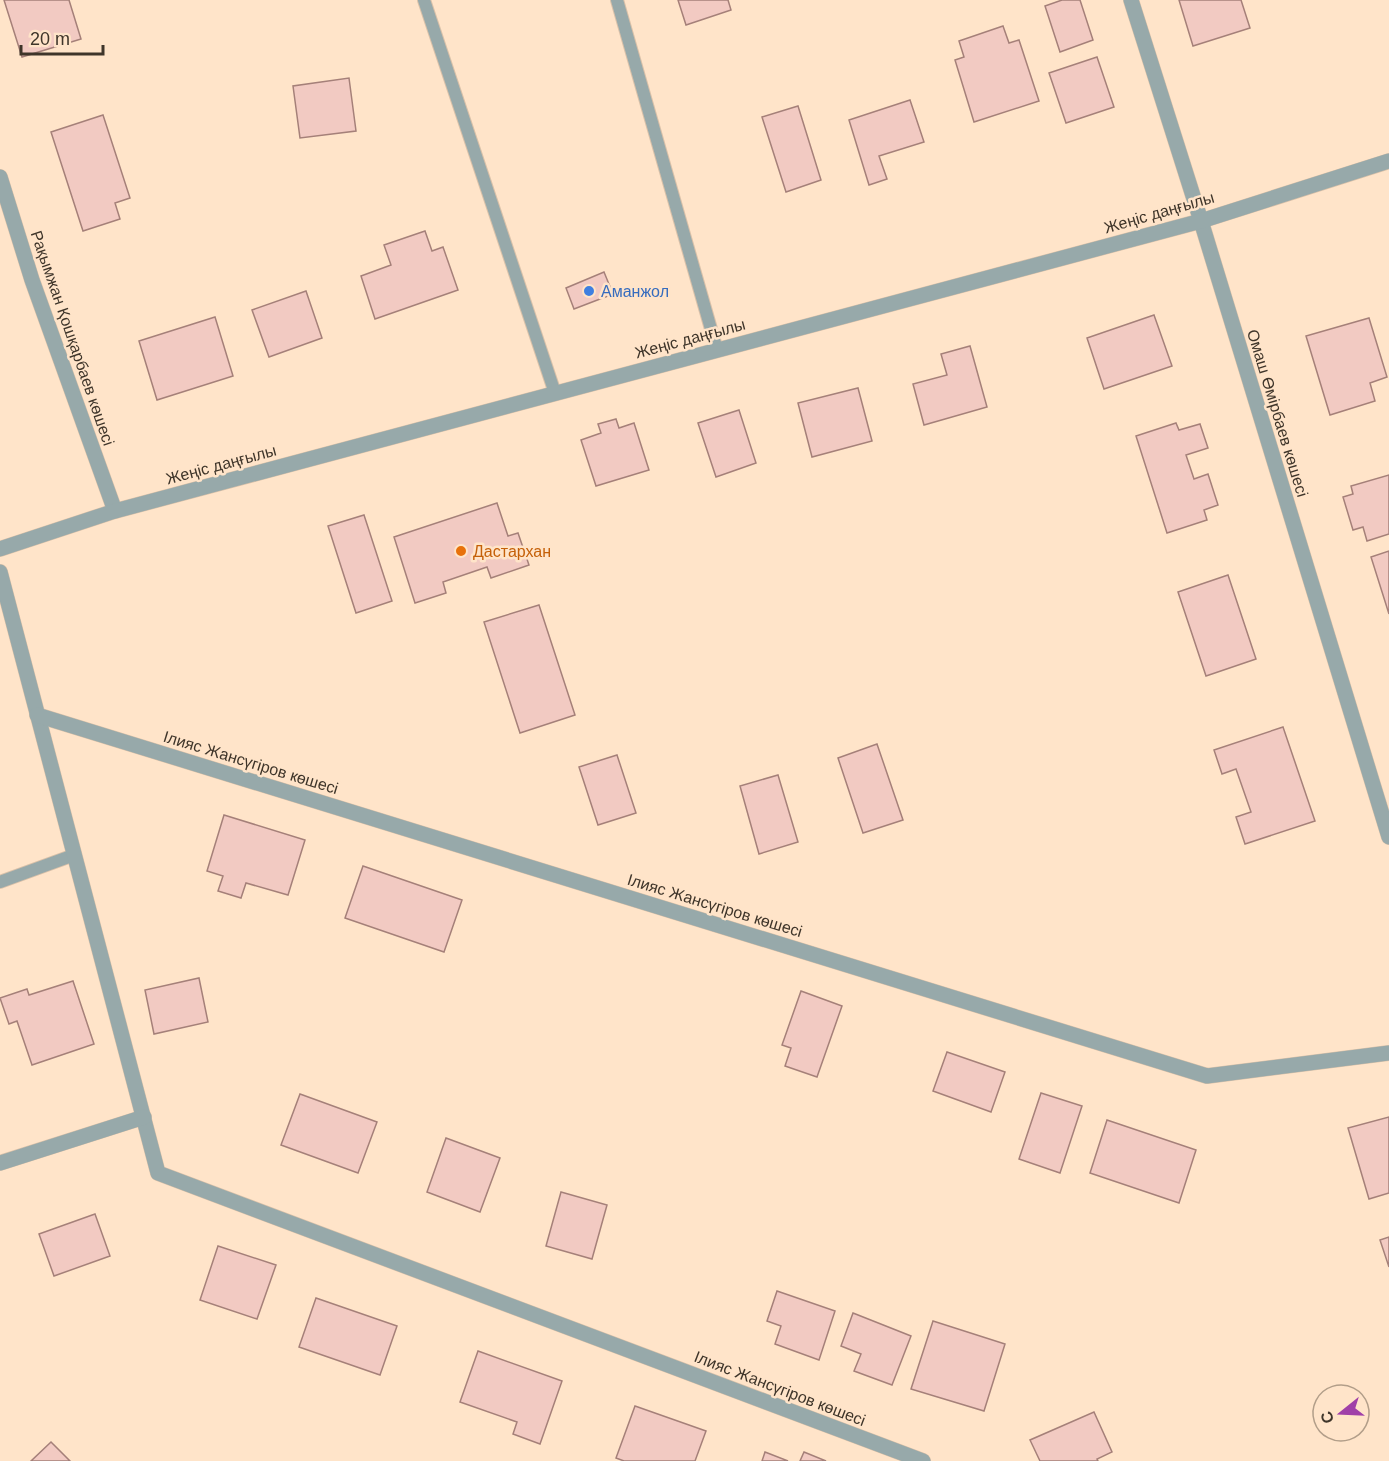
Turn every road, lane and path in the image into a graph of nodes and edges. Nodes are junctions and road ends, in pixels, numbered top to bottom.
1 (424, 0) edge
2 (617, 0) edge
3 (1131, 0) edge
4 (1389, 161) edge
5 (0, 177) edge
6 (1200, 221) junction
7 (717, 350) junction
8 (555, 393) junction
9 (115, 511) junction
10 (0, 549) edge
11 (0, 572) edge
12 (38, 715) junction
13 (1389, 837) edge
14 (74, 855) junction
15 (0, 882) edge
16 (1389, 1053) edge
17 (144, 1117) junction
18 (0, 1163) edge
19 (923, 1461) edge

1 - 8 lane
2 - 7 lane
3 - 6 street, Омаш Өмірбаев көшесі
4 - 6 street, Жеңіс даңғылы
5 - 9 street, Рақымжан Қошқарбаев көшесі
6 - 7 street, Жеңіс даңғылы
6 - 13 street, Омаш Өмірбаев көшесі
7 - 8 street, Жеңіс даңғылы
8 - 9 street, Жеңіс даңғылы
9 - 10 street, Жеңіс даңғылы
11 - 12 street, Ілияс Жансүгіров көшесі
12 - 14 street, Ілияс Жансүгіров көшесі
12 - 16 street, Ілияс Жансүгіров көшесі
14 - 15 lane
14 - 17 street, Ілияс Жансүгіров көшесі
17 - 18 street
17 - 19 street, Ілияс Жансүгіров көшесі

